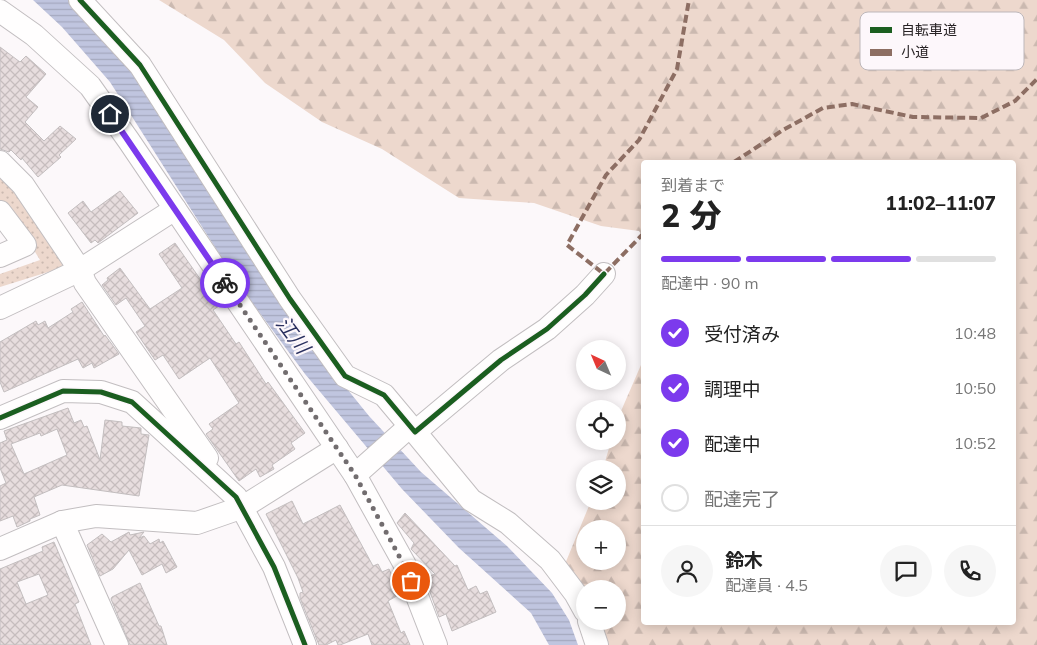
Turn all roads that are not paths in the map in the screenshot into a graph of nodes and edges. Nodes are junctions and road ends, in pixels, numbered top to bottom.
1 (80, 0) edge
2 (0, 10) edge
3 (0, 162) edge
4 (174, 209) junction
5 (0, 212) edge
6 (0, 256) edge
7 (80, 270) junction
8 (604, 274) dead end
9 (3, 305) edge
10 (0, 418) edge
11 (412, 430) junction
12 (337, 448) junction
13 (355, 475) junction
14 (229, 489) junction
15 (243, 508) junction
16 (62, 522) junction
17 (0, 549) edge
18 (576, 595) edge
19 (592, 630) edge
20 (116, 645) edge
21 (305, 645) edge
22 (436, 645) edge
23 (597, 645) edge

1 - 11 street
2 - 4 street
3 - 7 street
4 - 7 street
4 - 12 street
5 - 6 street
7 - 9 street
7 - 14 street
8 - 11 street
10 - 14 street
11 - 13 street
11 - 18 street
12 - 13 street
12 - 15 street
13 - 22 street
14 - 15 street
15 - 16 street
15 - 21 street
16 - 17 street
16 - 20 street
19 - 23 street

